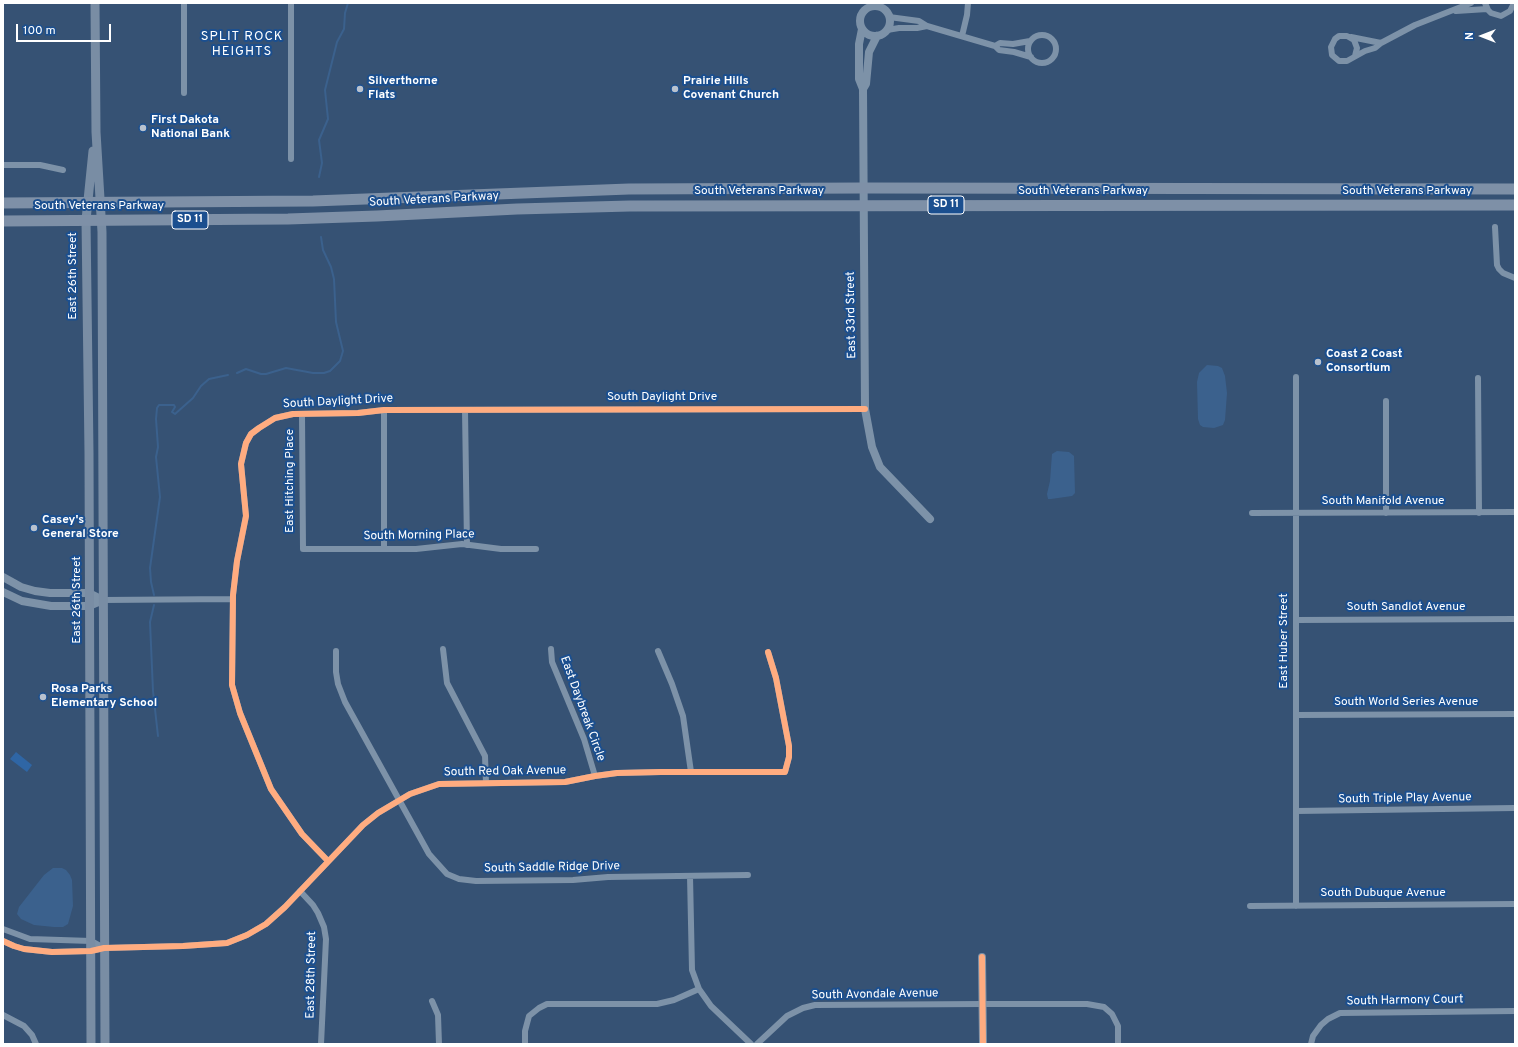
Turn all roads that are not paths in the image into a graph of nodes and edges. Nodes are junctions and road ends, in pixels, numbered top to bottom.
1 (95, 3) edge
2 (184, 3) edge
3 (291, 3) edge
4 (968, 3) edge
5 (1471, 3) edge
6 (1514, 3) edge
7 (874, 5) edge
8 (1486, 6) edge
9 (864, 7) edge
10 (1515, 10) edge
11 (1452, 11) junction
12 (1507, 14) junction
13 (888, 17) junction
14 (927, 26) junction
15 (862, 29) junction
16 (887, 30) junction
17 (877, 36) junction
18 (962, 36) junction
19 (1351, 37) junction
20 (1030, 41) junction
21 (1381, 42) junction
22 (995, 46) junction
23 (1355, 56) junction
24 (1031, 57) junction
25 (863, 89) junction
26 (184, 93) dead end
27 (96, 132) junction
28 (291, 159) dead end
29 (3, 165) edge
30 (63, 170) dead end
31 (863, 188) junction
32 (1515, 189) edge
33 (3, 203) edge
34 (88, 203) junction
35 (101, 203) junction
36 (862, 205) junction
37 (1515, 205) edge
38 (86, 220) junction
39 (102, 220) junction
40 (3, 221) edge
41 (1495, 227) dead end
42 (1515, 278) edge
43 (1296, 377) dead end
44 (1478, 378) dead end
45 (1386, 401) dead end
46 (865, 409) junction
47 (384, 410) junction
48 (464, 410) junction
49 (302, 414) junction
50 (1515, 512) edge
51 (1252, 513) dead end
52 (1296, 513) junction
53 (1386, 513) junction
54 (1478, 513) junction
55 (930, 519) dead end
56 (467, 545) junction
57 (303, 549) joint
58 (384, 549) junction
59 (536, 549) dead end
60 (3, 577) edge
61 (3, 592) edge
62 (90, 593) junction
63 (103, 600) junction
64 (233, 600) junction
65 (90, 606) junction
66 (1515, 619) edge
67 (1296, 620) junction
68 (443, 649) dead end
69 (551, 649) dead end
70 (336, 651) dead end
71 (658, 651) dead end
72 (768, 652) dead end
73 (1515, 714) edge
74 (1296, 715) junction
75 (691, 772) junction
76 (594, 776) junction
77 (486, 783) junction
78 (399, 799) junction
79 (1515, 808) edge
80 (1296, 811) junction
81 (328, 861) junction
82 (748, 875) dead end
83 (690, 876) junction
84 (300, 891) junction
85 (1515, 904) edge
86 (1250, 906) dead end
87 (1296, 906) junction
88 (3, 931) edge
89 (3, 941) edge
90 (91, 941) junction
91 (104, 948) junction
92 (91, 951) junction
93 (982, 957) dead end
94 (699, 989) junction
95 (432, 1001) dead end
96 (983, 1004) junction
97 (1515, 1011) edge
98 (3, 1015) edge
99 (36, 1044) edge
100 (91, 1044) edge
101 (105, 1044) edge
102 (321, 1044) edge
103 (439, 1044) edge
104 (525, 1044) edge
105 (750, 1044) edge
106 (757, 1044) edge
107 (983, 1044) edge
108 (1118, 1044) edge
109 (1311, 1044) edge

1 - 27 main road, East 26th Street
2 - 26 street
3 - 28 street
4 - 18 street
5 - 11 street
6 - 12 street
7 - 9 street, East 33rd Street
7 - 13 street, East 33rd Street
8 - 11 street
8 - 12 street
9 - 15 street, East 33rd Street
10 - 12 street
11 - 21 street
13 - 14 street
13 - 16 street
14 - 16 street
14 - 18 street
15 - 17 street
15 - 25 street, East 33rd Street
16 - 17 street
17 - 25 street, East 33rd Street
18 - 22 street
19 - 21 street
19 - 23 street
19 - 23 street
20 - 22 street
20 - 24 street
20 - 24 street
21 - 23 street
22 - 24 street
25 - 31 street, East 33rd Street
27 - 34 main road, East 26th Street
27 - 35 main road, East 26th Street
29 - 30 street
31 - 32 highway, South Veterans Parkway / SD 11
31 - 35 highway, South Veterans Parkway / SD 11
31 - 36 street, East 33rd Street
33 - 34 highway, South Veterans Parkway / SD 11
34 - 35 highway, South Veterans Parkway / SD 11
34 - 38 main road, East 26th Street
35 - 39 main road, East 26th Street
36 - 37 highway, South Veterans Parkway / SD 11
36 - 39 highway, South Veterans Parkway / SD 11
36 - 46 street, East 33rd Street
38 - 39 highway, South Veterans Parkway / SD 11
38 - 40 highway, South Veterans Parkway / SD 11
38 - 62 main road, East 26th Street
39 - 63 main road, East 26th Street
41 - 42 street
43 - 52 street, East Huber Street
44 - 54 street
45 - 53 street
46 - 48 street, South Daylight Drive
46 - 55 street, East 33rd Street
47 - 48 street, South Daylight Drive
47 - 49 street, South Daylight Drive
47 - 58 street
48 - 56 street
49 - 57 street, East Hitching Place
49 - 64 street, South Daylight Drive
50 - 54 street, South Manifold Avenue
51 - 52 street, South Manifold Avenue
52 - 53 street, South Manifold Avenue
52 - 67 street, East Huber Street
53 - 54 street, South Manifold Avenue
56 - 58 street, South Morning Place
56 - 59 street, South Morning Place
57 - 58 street, South Morning Place
60 - 62 street
61 - 65 street
62 - 63 street
62 - 65 main road, East 26th Street
63 - 64 street
63 - 65 street
63 - 91 main road, East 26th Street
64 - 81 street, South Daylight Drive
65 - 90 main road, East 26th Street
66 - 67 street, South Sandlot Avenue
67 - 74 street, East Huber Street
68 - 77 street
69 - 76 street, East Daybreak Circle
70 - 78 street, South Saddle Ridge Drive
71 - 75 street
72 - 75 street, South Red Oak Avenue
73 - 74 street, South World Series Avenue
74 - 80 street, East Huber Street
75 - 76 street, South Red Oak Avenue
76 - 77 street, South Red Oak Avenue
77 - 78 street, South Red Oak Avenue
78 - 81 street, South Red Oak Avenue
78 - 83 street, South Saddle Ridge Drive
79 - 80 street, South Triple Play Avenue
80 - 87 street, East Huber Street
81 - 84 street, South Red Oak Avenue
82 - 83 street, South Saddle Ridge Drive
83 - 94 street
84 - 91 street, South Red Oak Avenue
84 - 102 street, East 28th Street
85 - 87 street, South Dubuque Avenue
86 - 87 street, South Dubuque Avenue
88 - 90 street
89 - 92 street, South Red Oak Avenue
90 - 91 street
90 - 92 main road, East 26th Street
91 - 92 street, South Red Oak Avenue
91 - 101 main road, East 26th Street
92 - 100 main road, East 26th Street
93 - 96 street
94 - 104 street
94 - 105 street
95 - 103 street
96 - 106 street, South Avondale Avenue
96 - 107 street
96 - 108 street, South Avondale Avenue
97 - 109 street, South Harmony Court
98 - 99 street

